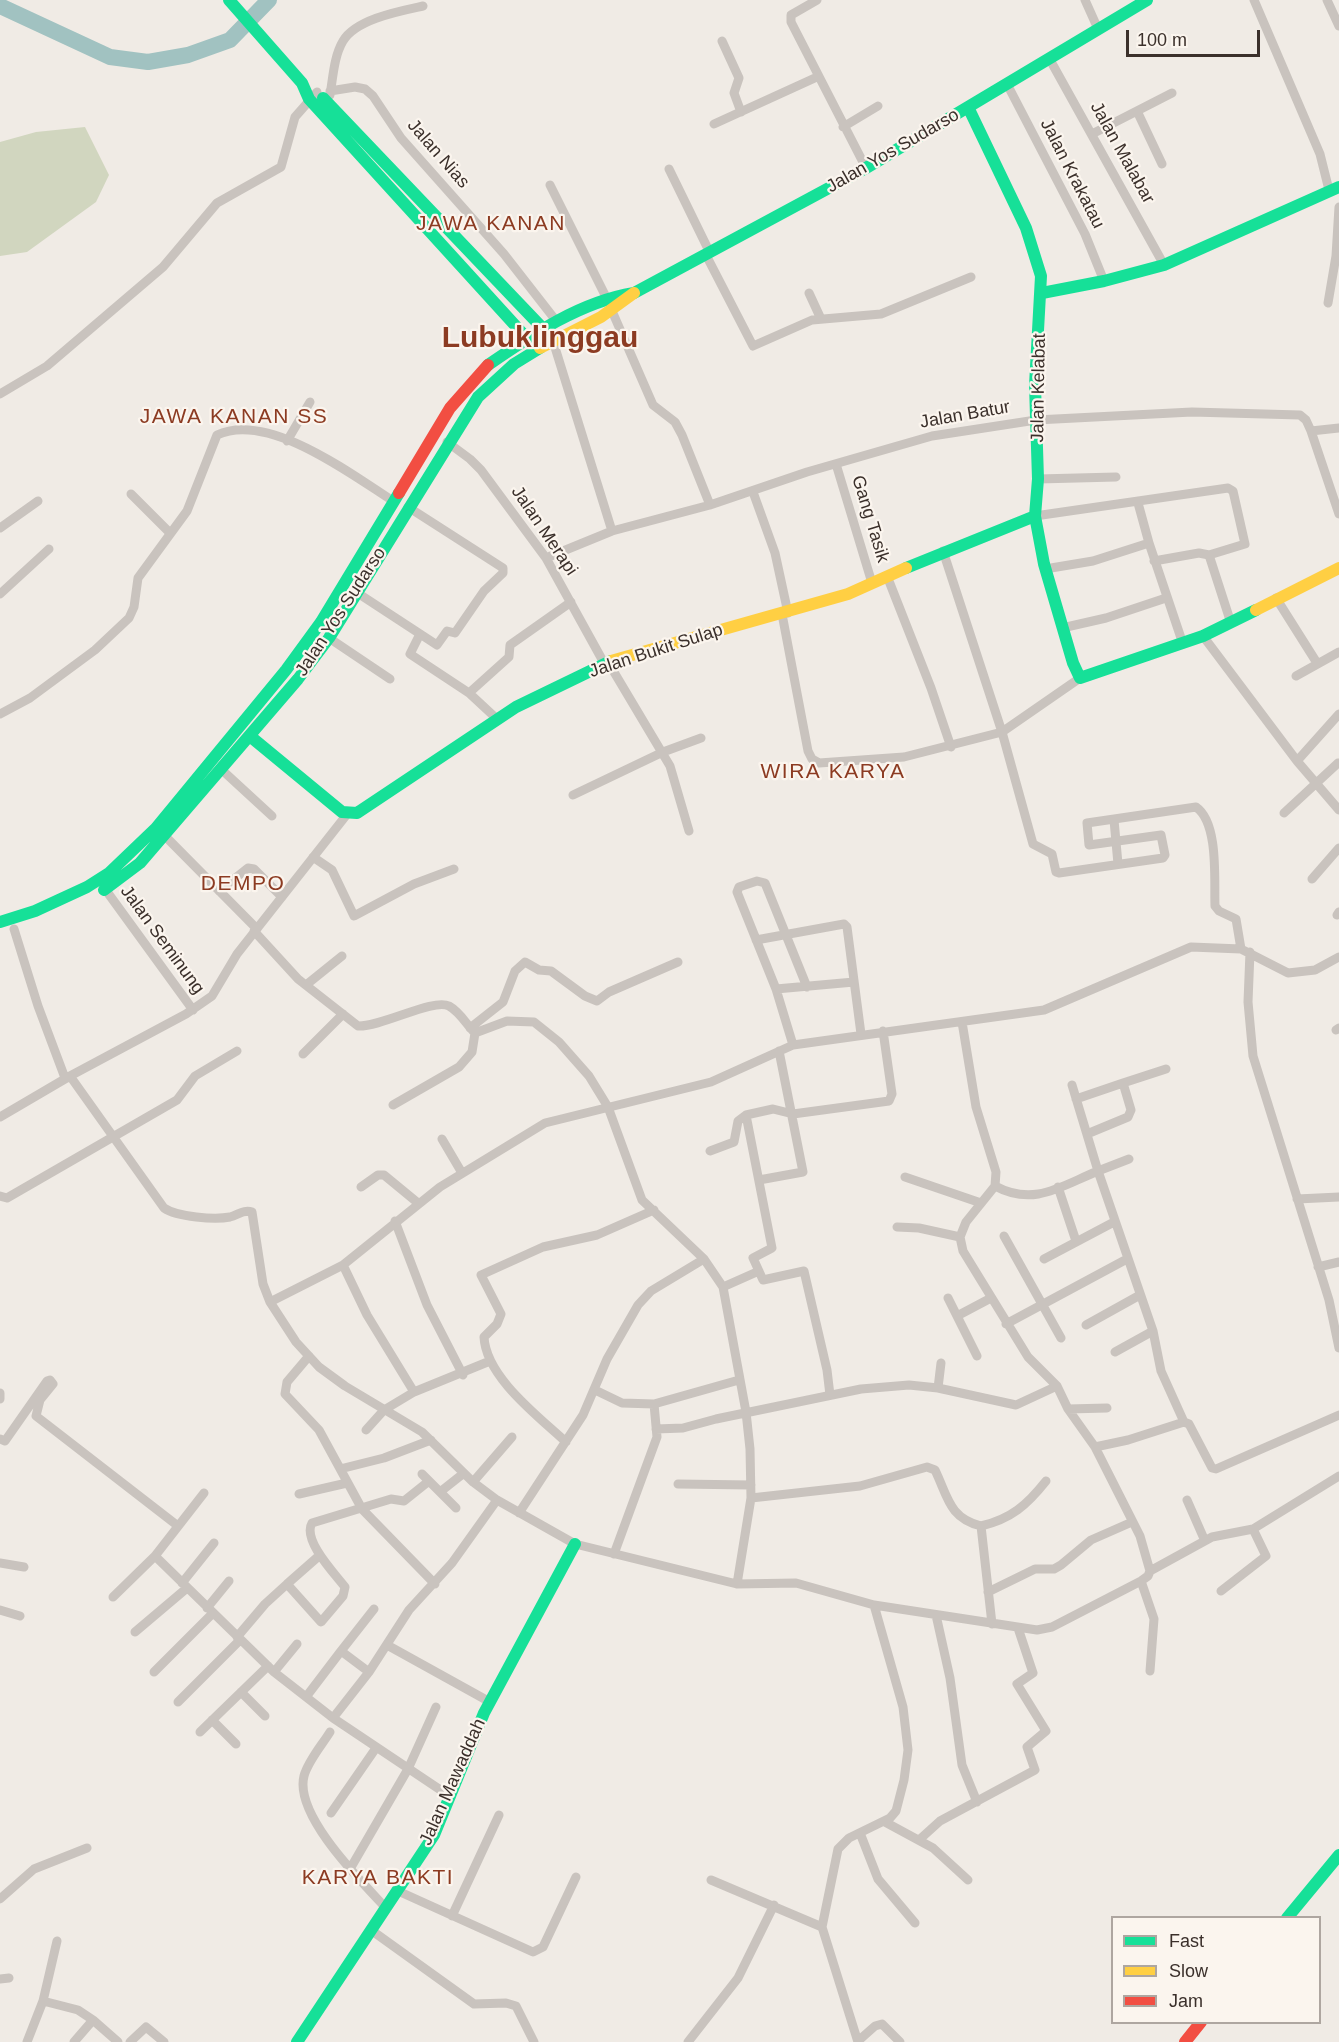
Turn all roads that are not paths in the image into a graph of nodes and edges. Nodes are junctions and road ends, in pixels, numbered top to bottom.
1 (229, 0) edge
2 (817, 0) edge
3 (1085, 0) edge
4 (1147, 0) edge
5 (1254, 0) edge
6 (1327, 0) edge
7 (423, 6) dead end
8 (1339, 26) edge
9 (1098, 29) junction
10 (722, 41) dead end
11 (1049, 58) junction
12 (817, 77) junction
13 (1007, 84) junction
14 (1172, 93) dead end
15 (313, 96) junction
16 (329, 97) junction
17 (878, 106) dead end
18 (968, 107) junction
19 (1137, 111) junction
20 (741, 112) junction
21 (714, 124) dead end
22 (843, 127) junction
23 (1092, 134) junction
24 (1162, 164) dead end
25 (866, 168) junction
26 (669, 169) dead end
27 (550, 185) dead end
28 (1334, 189) edge
29 (1339, 207) edge
30 (708, 254) junction
31 (1164, 265) junction
32 (972, 277) dead end
33 (1104, 281) junction
34 (634, 292) junction
35 (809, 293) dead end
36 (1042, 293) junction
37 (607, 299) junction
38 (1328, 303) dead end
39 (612, 311) junction
40 (821, 319) junction
41 (557, 322) junction
42 (544, 327) junction
43 (527, 338) junction
44 (553, 340) junction
45 (536, 349) junction
46 (0, 394) edge
47 (310, 402) dead end
48 (1036, 420) junction
49 (1339, 428) edge
50 (1311, 431) junction
51 (435, 435) junction
52 (287, 441) junction
53 (449, 443) junction
54 (836, 464) junction
55 (1116, 477) dead end
56 (1038, 479) junction
57 (753, 492) junction
58 (131, 494) dead end
59 (38, 501) dead end
60 (393, 501) junction
61 (1138, 503) junction
62 (710, 505) junction
63 (408, 507) junction
64 (1339, 514) edge
65 (1035, 516) junction
66 (0, 528) edge
67 (612, 531) junction
68 (170, 533) junction
69 (1149, 543) junction
70 (49, 549) dead end
71 (943, 551) junction
72 (1209, 555) junction
73 (546, 558) junction
74 (1154, 561) junction
75 (1339, 568) edge
76 (1045, 569) junction
77 (887, 576) junction
78 (872, 584) junction
79 (356, 592) junction
80 (0, 594) edge
81 (1166, 598) junction
82 (1276, 598) junction
83 (571, 602) junction
84 (785, 613) junction
85 (1230, 620) junction
86 (1062, 628) junction
87 (420, 634) junction
88 (1203, 636) junction
89 (328, 638) junction
90 (1183, 644) junction
91 (1339, 652) edge
92 (606, 662) junction
93 (1317, 663) junction
94 (1296, 676) dead end
95 (1080, 678) junction
96 (390, 679) dead end
97 (469, 693) junction
98 (0, 714) edge
99 (1339, 714) edge
100 (497, 719) junction
101 (240, 726) junction
102 (1002, 732) junction
103 (251, 737) junction
104 (701, 738) dead end
105 (951, 747) junction
106 (663, 752) junction
107 (1297, 761) junction
108 (1338, 763) edge
109 (222, 770) junction
110 (1317, 785) junction
111 (573, 795) dead end
112 (1339, 810) edge
113 (348, 813) junction
114 (1284, 813) dead end
115 (272, 816) dead end
116 (1114, 820) junction
117 (689, 831) dead end
118 (165, 836) junction
119 (1116, 841) junction
120 (1339, 848) edge
121 (313, 857) junction
122 (1118, 864) junction
123 (454, 869) dead end
124 (1312, 879) dead end
125 (105, 890) junction
126 (219, 891) junction
127 (282, 897) junction
128 (68, 902) junction
129 (0, 922) edge
130 (15, 929) junction
131 (256, 930) junction
132 (0, 934) edge
133 (785, 934) junction
134 (756, 939) junction
135 (1246, 950) junction
136 (342, 957) dead end
137 (1339, 957) edge
138 (678, 962) dead end
139 (854, 982) junction
140 (306, 985) junction
141 (807, 987) junction
142 (776, 989) junction
143 (193, 1010) junction
144 (343, 1014) junction
145 (962, 1022) junction
146 (471, 1029) junction
147 (883, 1031) junction
148 (861, 1034) junction
149 (793, 1045) junction
150 (237, 1051) dead end
151 (779, 1051) junction
152 (303, 1054) dead end
153 (1166, 1069) dead end
154 (67, 1077) junction
155 (1123, 1083) junction
156 (1072, 1085) dead end
157 (1076, 1099) junction
158 (393, 1105) dead end
159 (608, 1107) junction
160 (793, 1114) junction
161 (747, 1115) junction
162 (0, 1118) edge
163 (1087, 1134) junction
164 (112, 1137) junction
165 (442, 1139) dead end
166 (710, 1150) dead end
167 (1129, 1159) dead end
168 (1098, 1171) junction
169 (462, 1173) junction
170 (905, 1177) dead end
171 (759, 1180) junction
172 (995, 1186) junction
173 (361, 1187) dead end
174 (1058, 1187) junction
175 (0, 1196) edge
176 (1339, 1197) edge
177 (1297, 1199) junction
178 (418, 1203) junction
179 (981, 1203) junction
180 (654, 1210) junction
181 (395, 1221) junction
182 (1114, 1222) junction
183 (897, 1227) dead end
184 (1004, 1236) dead end
185 (960, 1237) junction
186 (1076, 1242) junction
187 (704, 1259) junction
188 (1044, 1259) dead end
189 (1127, 1259) junction
190 (1339, 1262) edge
191 (343, 1265) junction
192 (1318, 1267) junction
193 (759, 1271) junction
194 (723, 1287) junction
195 (1140, 1295) junction
196 (948, 1298) dead end
197 (991, 1298) junction
198 (270, 1302) junction
199 (1042, 1305) junction
200 (957, 1316) junction
201 (1006, 1324) junction
202 (1086, 1325) dead end
203 (1153, 1331) junction
204 (1061, 1338) dead end
205 (1339, 1345) edge
206 (1114, 1352) dead end
207 (309, 1356) junction
208 (977, 1356) dead end
209 (490, 1361) junction
210 (941, 1363) dead end
211 (463, 1375) junction
212 (739, 1380) junction
213 (1057, 1386) junction
214 (938, 1388) junction
215 (595, 1390) junction
216 (414, 1392) junction
217 (0, 1393) edge
218 (830, 1395) junction
219 (0, 1399) edge
220 (654, 1404) junction
221 (1107, 1408) dead end
222 (1068, 1409) junction
223 (384, 1410) junction
224 (746, 1412) junction
225 (1339, 1415) edge
226 (1184, 1422) junction
227 (366, 1430) dead end
228 (656, 1430) junction
229 (512, 1437) dead end
230 (0, 1439) edge
231 (431, 1440) junction
232 (566, 1442) junction
233 (1095, 1447) junction
234 (340, 1469) junction
235 (464, 1473) junction
236 (1339, 1476) edge
237 (1046, 1481) dead end
238 (473, 1482) junction
239 (347, 1483) junction
240 (678, 1484) dead end
241 (751, 1485) junction
242 (440, 1492) junction
243 (204, 1493) dead end
244 (299, 1494) dead end
245 (751, 1498) junction
246 (497, 1500) junction
247 (1187, 1500) dead end
248 (456, 1508) dead end
249 (362, 1509) junction
250 (519, 1513) junction
251 (1132, 1522) junction
252 (178, 1526) junction
253 (981, 1526) junction
254 (1254, 1529) junction
255 (1205, 1541) junction
256 (214, 1544) dead end
257 (575, 1544) junction
258 (614, 1554) junction
259 (320, 1555) junction
260 (155, 1556) junction
261 (0, 1563) edge
262 (24, 1567) dead end
263 (1150, 1571) junction
264 (228, 1581) dead end
265 (1141, 1581) junction
266 (287, 1584) junction
267 (435, 1584) junction
268 (737, 1584) junction
269 (184, 1585) junction
270 (1221, 1591) dead end
271 (988, 1592) junction
272 (113, 1597) dead end
273 (874, 1605) junction
274 (374, 1609) dead end
275 (0, 1610) edge
276 (210, 1611) junction
277 (936, 1614) junction
278 (20, 1616) dead end
279 (992, 1624) junction
280 (1018, 1628) junction
281 (135, 1632) dead end
282 (239, 1639) junction
283 (297, 1644) dead end
284 (387, 1645) junction
285 (341, 1652) junction
286 (271, 1669) junction
287 (1150, 1671) dead end
288 (154, 1672) dead end
289 (369, 1672) junction
290 (241, 1692) junction
291 (306, 1697) junction
292 (178, 1701) dead end
293 (490, 1701) junction
294 (436, 1707) dead end
295 (265, 1716) dead end
296 (333, 1718) junction
297 (212, 1720) junction
298 (200, 1732) dead end
299 (330, 1732) dead end
300 (236, 1744) dead end
301 (376, 1748) junction
302 (408, 1769) junction
303 (451, 1797) junction
304 (977, 1802) junction
305 (331, 1813) dead end
306 (499, 1815) dead end
307 (885, 1822) junction
308 (860, 1833) junction
309 (919, 1840) junction
310 (87, 1848) dead end
311 (1339, 1855) edge
312 (350, 1869) junction
313 (576, 1877) dead end
314 (711, 1880) dead end
315 (968, 1881) dead end
316 (398, 1891) junction
317 (0, 1899) edge
318 (774, 1905) junction
319 (385, 1907) junction
320 (452, 1916) junction
321 (1288, 1916) edge
322 (915, 1923) dead end
323 (822, 1927) junction
324 (371, 1930) junction
325 (57, 1941) dead end
326 (43, 2001) junction
327 (93, 2020) junction
328 (1199, 2024) edge
329 (27, 2042) edge
330 (74, 2042) edge
331 (117, 2042) edge
332 (130, 2042) edge
333 (164, 2042) edge
334 (297, 2042) edge
335 (534, 2042) edge
336 (688, 2042) edge
337 (858, 2042) edge
338 (900, 2042) edge
339 (1185, 2042) edge

1 - 15 main road
2 - 12 street
3 - 9 street
4 - 9 main road, Jalan Yos Sudarso
5 - 28 street
6 - 8 street
7 - 16 street
9 - 11 main road, Jalan Yos Sudarso
10 - 20 street
11 - 13 main road, Jalan Yos Sudarso
11 - 23 street, Jalan Malabar
12 - 20 street
12 - 22 street
13 - 18 main road, Jalan Yos Sudarso
13 - 33 street, Jalan Krakatau
14 - 19 street
15 - 16 main road
15 - 43 main road
15 - 46 street
16 - 41 street, Jalan Nias
16 - 42 main road
17 - 22 street
18 - 25 main road, Jalan Yos Sudarso
18 - 36 main road, Jalan Kelabat
19 - 23 street
19 - 24 street
20 - 21 street
22 - 25 street
23 - 31 street, Jalan Malabar
25 - 30 main road, Jalan Yos Sudarso
26 - 30 street
27 - 37 street
28 - 31 main road
29 - 38 street
30 - 34 main road, Jalan Yos Sudarso
30 - 40 street
31 - 33 main road
32 - 40 street
33 - 36 main road
34 - 37 main road, Jalan Yos Sudarso
34 - 39 main road, Jalan Yos Sudarso
35 - 40 street
36 - 48 main road, Jalan Kelabat
37 - 41 main road, Jalan Yos Sudarso
39 - 44 main road, Jalan Yos Sudarso
39 - 62 street
41 - 42 main road, Jalan Yos Sudarso
42 - 43 main road, Jalan Yos Sudarso
42 - 44 main road
43 - 45 main road
43 - 51 main road, Jalan Yos Sudarso
44 - 45 main road, Jalan Yos Sudarso
44 - 67 street
45 - 53 main road, Jalan Yos Sudarso
47 - 52 street
48 - 50 street, Jalan Batur
48 - 54 street, Jalan Batur
48 - 56 main road, Jalan Kelabat
49 - 50 street
50 - 64 street
51 - 53 street, Jalan Merapi
51 - 60 main road, Jalan Yos Sudarso
52 - 60 street
52 - 68 street
53 - 63 main road, Jalan Yos Sudarso
53 - 73 street, Jalan Merapi
54 - 57 street, Jalan Batur
54 - 78 street, Gang Tasik
55 - 56 street
56 - 65 main road, Jalan Kelabat
57 - 62 street, Jalan Batur
57 - 84 street
58 - 68 street
59 - 66 street
60 - 101 main road, Jalan Yos Sudarso
61 - 65 street
61 - 69 street
61 - 72 street
62 - 67 street, Jalan Batur
63 - 79 main road, Jalan Yos Sudarso
63 - 87 street
65 - 71 main road, Jalan Bukit Sulap
65 - 76 main road, Jalan Kelabat
67 - 73 street, Jalan Batur
68 - 98 street
69 - 74 street
69 - 76 street
70 - 80 street
71 - 77 main road, Jalan Bukit Sulap
71 - 102 street
72 - 74 street
72 - 85 street
73 - 83 street, Jalan Merapi
74 - 81 street
75 - 82 main road
76 - 86 main road, Jalan Kelabat
77 - 78 main road, Jalan Bukit Sulap
77 - 105 street
78 - 84 main road, Jalan Bukit Sulap
79 - 87 street
79 - 89 main road, Jalan Yos Sudarso
81 - 86 street
81 - 90 street
82 - 85 main road
82 - 93 street
83 - 92 street, Jalan Merapi
83 - 97 street
84 - 92 main road, Jalan Bukit Sulap
84 - 105 street
85 - 88 main road
86 - 95 main road, Jalan Kelabat
87 - 97 street
88 - 90 main road
88 - 107 street
89 - 96 street
89 - 103 main road, Jalan Yos Sudarso
90 - 95 main road
91 - 93 street
92 - 100 main road, Jalan Bukit Sulap
92 - 106 street, Jalan Merapi
93 - 94 street
95 - 102 street
97 - 100 street
99 - 107 street
100 - 113 main road, Jalan Bukit Sulap
101 - 103 main road
101 - 128 main road, Jalan Yos Sudarso
102 - 105 street
102 - 122 street
103 - 109 main road, Jalan Yos Sudarso
103 - 113 main road
104 - 106 street
106 - 111 street
106 - 117 street, Jalan Merapi
107 - 110 street
108 - 110 street
109 - 115 street
109 - 118 main road, Jalan Yos Sudarso
110 - 112 street
110 - 114 street
113 - 121 street
116 - 119 street
116 - 119 street
116 - 135 street
118 - 125 main road, Jalan Yos Sudarso
118 - 126 street
119 - 122 street
119 - 122 street
120 - 124 street
121 - 123 street
121 - 127 street
125 - 128 main road, Jalan Yos Sudarso
125 - 143 street, Jalan Seminung
126 - 127 street
126 - 131 street
127 - 131 street
128 - 129 main road, Jalan Yos Sudarso
128 - 130 main road, Jalan Yos Sudarso
130 - 132 main road, Jalan Yos Sudarso
130 - 154 street
131 - 140 street
131 - 143 street
133 - 134 street
133 - 134 street
133 - 139 street
133 - 141 street
134 - 142 street
135 - 137 street
135 - 145 street
135 - 177 street
136 - 140 street
138 - 146 street
139 - 141 street
139 - 148 street
140 - 144 street
141 - 142 street
142 - 149 street
143 - 154 street
144 - 146 street
144 - 152 street
145 - 147 street
145 - 172 street
146 - 158 street
146 - 159 street
147 - 148 street
147 - 160 street
148 - 149 street
149 - 151 street
150 - 164 street
151 - 159 street
151 - 160 street
153 - 155 street
154 - 162 street
154 - 164 street
155 - 157 street
155 - 163 street
156 - 157 street
157 - 163 street
159 - 169 street
159 - 180 street
160 - 161 street
160 - 171 street
161 - 166 street
161 - 171 street
163 - 168 street
164 - 175 street
164 - 198 street
165 - 169 street
167 - 168 street
168 - 174 street
168 - 182 street
169 - 178 street
170 - 179 street
171 - 193 street
172 - 174 street
172 - 179 street
173 - 178 street
174 - 186 street
176 - 177 street
177 - 192 street
178 - 181 street
179 - 185 street
180 - 187 street
180 - 209 street
181 - 191 street
181 - 211 street
182 - 186 street
182 - 189 street
183 - 185 street
184 - 199 street
185 - 197 street
186 - 188 street
187 - 194 street
187 - 215 street
189 - 195 street
189 - 199 street
190 - 192 street
191 - 198 street
191 - 216 street
192 - 205 street
193 - 194 street
193 - 218 street
194 - 212 street
195 - 202 street
195 - 203 street
196 - 200 street
197 - 200 street
197 - 201 street
198 - 207 street
199 - 201 street
199 - 204 street
200 - 208 street
201 - 213 street
203 - 206 street
203 - 226 street
207 - 223 street
207 - 234 street
209 - 211 street
209 - 232 street
210 - 214 street
211 - 216 street
212 - 220 street
212 - 224 street
213 - 214 street
213 - 222 street
214 - 218 street
215 - 220 street
215 - 232 street
216 - 223 street
217 - 219 street
218 - 224 street
220 - 228 street
221 - 222 street
222 - 233 street
223 - 227 street
223 - 231 street
224 - 228 street
224 - 241 street
225 - 226 street
226 - 233 street
228 - 258 street
229 - 238 street
230 - 252 street
231 - 234 street
231 - 235 street
232 - 250 street
233 - 251 street
234 - 239 street
235 - 238 street
235 - 242 street
236 - 254 street
237 - 253 street
238 - 246 street
239 - 244 street
239 - 249 street
240 - 241 street
241 - 245 street
242 - 248 street
242 - 249 street
243 - 252 street
245 - 253 street
245 - 268 street
246 - 250 street
246 - 267 street
247 - 255 street
249 - 259 street
249 - 267 street
250 - 257 street
251 - 263 street
251 - 271 street
252 - 260 street
253 - 271 street
254 - 255 street
254 - 270 street
255 - 263 street
256 - 269 street
257 - 258 street
257 - 293 main road, Jalan Mawaddah
258 - 268 street
259 - 266 street
259 - 266 street
260 - 269 street
260 - 272 street
261 - 262 street
263 - 265 street
264 - 276 street
265 - 280 street
265 - 287 street
266 - 282 street
267 - 284 street
268 - 273 street
269 - 276 street
269 - 281 street
271 - 279 street
273 - 277 street
273 - 307 street
274 - 285 street
275 - 278 street
276 - 282 street
276 - 288 street
277 - 279 street
277 - 304 street
279 - 280 street
280 - 304 street
282 - 286 street
282 - 292 street
283 - 286 street
284 - 289 street
284 - 293 street
285 - 289 street
285 - 291 street
286 - 290 street
286 - 291 street
289 - 296 street
290 - 295 street
290 - 297 street
291 - 296 street
293 - 303 main road, Jalan Mawaddah
294 - 302 street
296 - 301 street
297 - 298 street
297 - 300 street
299 - 312 street
301 - 302 street
301 - 305 street
302 - 303 street
302 - 312 street
303 - 316 main road, Jalan Mawaddah
304 - 309 street
306 - 320 street
307 - 308 street
307 - 309 street
308 - 322 street
308 - 323 street
309 - 315 street
310 - 317 street
311 - 321 main road
312 - 319 street
313 - 320 street
314 - 318 street
316 - 319 main road, Jalan Mawaddah
316 - 320 street
318 - 323 street
318 - 336 street
319 - 324 main road, Jalan Mawaddah
323 - 337 street
324 - 334 main road, Jalan Mawaddah
324 - 335 street
325 - 326 street
326 - 327 street
326 - 329 street
327 - 330 street
327 - 331 street
328 - 339 main road
332 - 333 street
337 - 338 street

